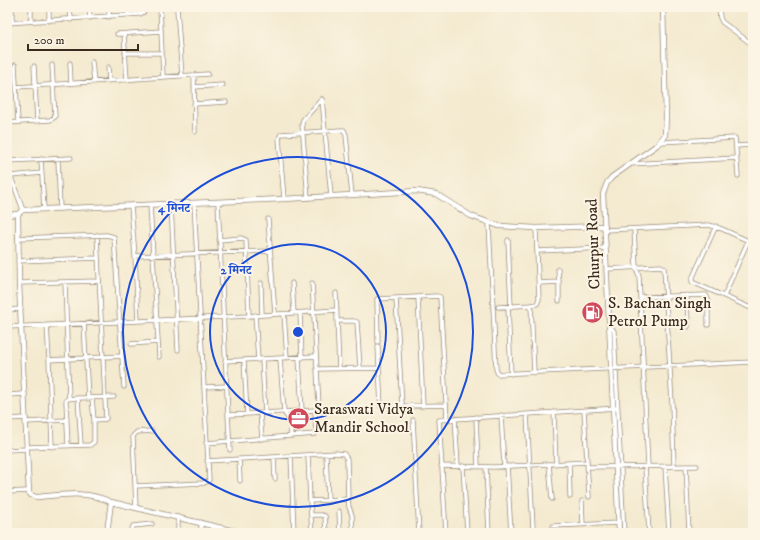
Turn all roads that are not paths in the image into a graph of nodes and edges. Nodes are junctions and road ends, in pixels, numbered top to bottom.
1 (12, 7) edge
2 (31, 7) edge
3 (49, 7) edge
4 (70, 7) edge
5 (89, 7) edge
6 (109, 7) edge
7 (128, 7) edge
8 (144, 7) edge
9 (160, 7) edge
10 (663, 7) edge
11 (719, 7) edge
12 (177, 8) dead end
13 (128, 15) junction
14 (109, 17) junction
15 (90, 18) junction
16 (71, 20) junction
17 (49, 21) junction
18 (31, 22) junction
19 (7, 23) edge
20 (12, 23) junction
21 (161, 31) junction
22 (117, 34) dead end
23 (124, 34) junction
24 (753, 45) edge
25 (126, 53) junction
26 (162, 53) junction
27 (92, 62) dead end
28 (70, 63) dead end
29 (15, 65) dead end
30 (52, 65) dead end
31 (34, 66) dead end
32 (108, 67) dead end
33 (208, 74) dead end
34 (194, 75) junction
35 (182, 76) junction
36 (163, 77) junction
37 (127, 80) junction
38 (109, 81) junction
39 (94, 82) junction
40 (71, 83) junction
41 (53, 84) junction
42 (224, 85) dead end
43 (35, 86) junction
44 (17, 87) junction
45 (194, 87) junction
46 (226, 102) dead end
47 (194, 104) junction
48 (37, 121) junction
49 (18, 122) junction
50 (7, 123) edge
51 (326, 131) junction
52 (195, 132) dead end
53 (302, 133) junction
54 (661, 142) junction
55 (753, 145) edge
56 (736, 146) junction
57 (58, 158) junction
58 (71, 158) dead end
59 (737, 158) junction
60 (41, 159) junction
61 (7, 161) edge
62 (630, 164) junction
63 (7, 166) edge
64 (42, 174) junction
65 (11, 176) junction
66 (738, 176) dead end
67 (352, 195) junction
68 (331, 196) junction
69 (308, 198) junction
70 (284, 199) junction
71 (218, 202) junction
72 (194, 203) junction
73 (171, 204) junction
74 (150, 205) junction
75 (131, 206) junction
76 (60, 209) junction
77 (23, 210) junction
78 (44, 210) junction
79 (7, 214) edge
80 (18, 214) junction
81 (268, 219) dead end
82 (489, 224) junction
83 (716, 226) junction
84 (536, 228) junction
85 (605, 228) junction
86 (634, 229) junction
87 (97, 235) junction
88 (18, 238) junction
89 (219, 240) junction
90 (508, 240) dead end
91 (748, 241) junction
92 (753, 243) edge
93 (606, 248) junction
94 (247, 251) junction
95 (270, 251) junction
96 (538, 251) junction
97 (220, 252) junction
98 (196, 253) junction
99 (172, 254) junction
100 (153, 255) junction
101 (134, 256) junction
102 (98, 258) junction
103 (18, 261) junction
104 (636, 267) junction
105 (558, 269) dead end
106 (607, 269) junction
107 (99, 280) junction
108 (65, 282) junction
109 (559, 282) junction
110 (19, 283) junction
111 (261, 283) dead end
112 (292, 283) dead end
113 (312, 283) dead end
114 (539, 283) junction
115 (336, 293) dead end
116 (666, 296) junction
117 (687, 296) junction
118 (724, 296) junction
119 (418, 297) junction
120 (640, 297) junction
121 (396, 298) junction
122 (559, 300) dead end
123 (531, 305) junction
124 (498, 307) dead end
125 (509, 307) junction
126 (21, 309) junction
127 (753, 309) edge
128 (7, 310) edge
129 (337, 310) junction
130 (314, 312) junction
131 (294, 313) junction
132 (300, 313) junction
133 (274, 314) junction
134 (284, 314) junction
135 (255, 315) junction
136 (262, 315) junction
137 (249, 316) junction
138 (223, 317) junction
139 (199, 318) junction
140 (176, 319) junction
141 (156, 320) junction
142 (138, 321) junction
143 (337, 321) junction
144 (120, 322) junction
145 (102, 323) junction
146 (66, 324) junction
147 (84, 324) junction
148 (47, 325) junction
149 (708, 325) dead end
150 (21, 326) junction
151 (7, 327) edge
152 (688, 327) dead end
153 (158, 342) junction
154 (131, 344) dead end
155 (178, 350) dead end
156 (122, 356) junction
157 (316, 356) junction
158 (103, 357) junction
159 (159, 357) dead end
160 (86, 358) junction
161 (287, 358) junction
162 (301, 358) junction
163 (68, 359) junction
164 (280, 359) junction
165 (49, 360) junction
166 (244, 360) junction
167 (260, 360) junction
168 (225, 361) junction
169 (753, 362) edge
170 (670, 366) junction
171 (644, 367) junction
172 (339, 368) junction
173 (360, 368) junction
174 (379, 368) junction
175 (317, 369) junction
176 (613, 369) junction
177 (534, 373) junction
178 (511, 374) junction
179 (227, 386) junction
180 (124, 387) dead end
181 (204, 387) junction
182 (25, 394) junction
183 (7, 395) edge
184 (114, 397) dead end
185 (78, 398) junction
186 (90, 398) junction
187 (105, 398) junction
188 (69, 399) junction
189 (446, 405) junction
190 (423, 406) junction
191 (381, 407) dead end
192 (615, 408) junction
193 (584, 410) junction
194 (302, 411) junction
195 (315, 411) junction
196 (284, 412) junction
197 (290, 412) junction
198 (554, 412) junction
199 (265, 413) junction
200 (247, 414) junction
201 (260, 414) junction
202 (527, 414) junction
203 (228, 415) junction
204 (501, 416) junction
205 (476, 417) junction
206 (455, 418) junction
207 (7, 419) edge
208 (447, 419) junction
209 (26, 420) junction
210 (66, 420) junction
211 (94, 420) junction
212 (413, 420) dead end
213 (51, 421) junction
214 (290, 421) junction
215 (152, 431) dead end
216 (291, 436) junction
217 (262, 439) junction
218 (229, 441) junction
219 (206, 443) junction
220 (81, 445) junction
221 (68, 446) junction
222 (52, 447) junction
223 (26, 448) junction
224 (7, 450) edge
225 (230, 450) dead end
226 (326, 454) junction
227 (291, 456) junction
228 (308, 456) junction
229 (274, 457) junction
230 (239, 459) junction
231 (207, 461) junction
232 (587, 462) junction
233 (569, 463) junction
234 (549, 464) junction
235 (556, 464) junction
236 (530, 465) junction
237 (441, 466) junction
238 (460, 466) junction
239 (478, 466) junction
240 (506, 466) junction
241 (618, 466) junction
242 (665, 466) junction
243 (674, 466) junction
244 (686, 466) junction
245 (697, 466) dead end
246 (486, 467) junction
247 (588, 467) junction
248 (646, 467) junction
249 (275, 479) dead end
250 (240, 481) dead end
251 (135, 486) junction
252 (28, 491) junction
253 (7, 492) edge
254 (570, 497) dead end
255 (589, 497) dead end
256 (348, 499) junction
257 (552, 499) dead end
258 (328, 500) junction
259 (310, 501) junction
260 (582, 501) dead end
261 (111, 502) junction
262 (136, 508) junction
263 (339, 511) dead end
264 (311, 514) junction
265 (178, 517) junction
266 (201, 522) junction
267 (619, 522) junction
268 (152, 524) dead end
269 (583, 524) junction
270 (212, 525) junction
271 (553, 526) dead end
272 (751, 532) edge
273 (107, 533) edge
274 (131, 533) edge
275 (178, 533) edge
276 (201, 533) edge
277 (212, 533) edge
278 (243, 533) edge
279 (294, 533) edge
280 (312, 533) edge
281 (326, 533) edge
282 (340, 533) edge
283 (353, 533) edge
284 (419, 533) edge
285 (446, 533) edge
286 (467, 533) edge
287 (489, 533) edge
288 (512, 533) edge
289 (517, 533) edge
290 (619, 533) edge
291 (624, 533) edge
292 (649, 533) edge
293 (669, 533) edge
294 (689, 533) edge
295 (736, 533) edge

1 - 20 street
2 - 18 street
3 - 17 street
4 - 16 street
5 - 15 street
6 - 14 street
7 - 13 street
8 - 13 street
9 - 21 street
10 - 54 street
11 - 24 street
12 - 35 street
13 - 14 street
14 - 15 street
15 - 16 street
16 - 17 street
17 - 18 street
18 - 20 street
19 - 20 street
21 - 23 street
21 - 26 street
22 - 23 street
23 - 25 street
25 - 26 street
25 - 37 street
26 - 36 street
27 - 39 street
28 - 40 street
29 - 44 street
30 - 41 street
31 - 43 street
32 - 38 street
33 - 34 street
34 - 35 street
34 - 45 street
35 - 36 street
36 - 37 street
37 - 38 street
38 - 39 street
39 - 40 street
40 - 41 street
41 - 43 street
41 - 48 street
42 - 45 street
43 - 44 street
43 - 48 street
44 - 49 street
45 - 47 street
46 - 47 street
47 - 52 street
48 - 49 street
49 - 50 street
51 - 53 street
51 - 53 street
51 - 67 street
51 - 68 street
53 - 69 street
53 - 70 street
54 - 56 street
54 - 62 street, Churpur Road
55 - 56 street
56 - 59 street
57 - 58 street
57 - 60 street
57 - 76 street
59 - 62 street
59 - 66 street
60 - 61 street
60 - 64 street
62 - 85 street, Churpur Road
63 - 65 street
64 - 65 street
64 - 78 street
65 - 77 street
67 - 68 street
67 - 82 street
68 - 69 street
69 - 70 street
70 - 71 street
71 - 72 street
71 - 89 street
72 - 73 street
72 - 98 street
73 - 74 street
73 - 99 street
74 - 75 street
74 - 100 street
75 - 76 street
75 - 101 street
76 - 78 street
77 - 78 street
77 - 80 street
79 - 80 street
80 - 88 street
81 - 95 street
82 - 84 street
82 - 178 street
83 - 86 street
83 - 91 street
83 - 118 street
84 - 85 street
84 - 96 street
85 - 86 street
85 - 93 street, Churpur Road
86 - 104 street
87 - 88 street
87 - 102 street
87 - 144 street
88 - 103 street
89 - 94 street
89 - 97 street
90 - 125 street
91 - 92 street
91 - 118 street
93 - 96 street
93 - 106 street, Churpur Road
94 - 95 street
94 - 97 street
94 - 137 street
95 - 133 street
96 - 114 street
97 - 98 street
97 - 138 street
98 - 99 street
98 - 139 street
99 - 100 street
99 - 140 street
100 - 101 street
100 - 141 street
101 - 142 street
102 - 103 street
102 - 107 street
103 - 110 street
104 - 106 street
104 - 116 street
104 - 120 street
105 - 109 street
106 - 176 street, Churpur Road
107 - 108 street
107 - 145 street
108 - 110 street
108 - 146 street
109 - 114 street
109 - 122 street
110 - 126 street
111 - 136 street
112 - 131 street
113 - 130 street
114 - 123 street
115 - 129 street
116 - 117 street
116 - 120 street
116 - 170 street
117 - 149 street
117 - 152 street
118 - 127 street
119 - 121 street
119 - 189 street
119 - 190 street
120 - 171 street
121 - 174 street
121 - 190 street
123 - 125 street
123 - 177 street
124 - 125 street
125 - 178 street
126 - 128 street
126 - 150 street
129 - 130 street
129 - 143 street
130 - 132 street
130 - 157 street
131 - 132 street
131 - 134 street
132 - 162 street
133 - 134 street
133 - 136 street
134 - 161 street
135 - 136 street
135 - 137 street
135 - 167 street
137 - 138 street
138 - 139 street
138 - 168 street
139 - 140 street
139 - 181 street
140 - 141 street
140 - 155 street
141 - 142 street
141 - 153 street
142 - 144 street
143 - 172 street
143 - 173 street
144 - 145 street
144 - 156 street
145 - 147 street
145 - 158 street
146 - 147 street
146 - 148 street
146 - 163 street
147 - 160 street
148 - 150 street
148 - 165 street
150 - 151 street
150 - 182 street
153 - 154 street
153 - 159 street
156 - 158 street
156 - 180 street
157 - 162 street
157 - 175 street
158 - 160 street
158 - 187 street
160 - 163 street
160 - 186 street
161 - 162 street
161 - 164 street
162 - 194 street
163 - 165 street
163 - 188 street
164 - 167 street
164 - 196 street
165 - 213 street
166 - 167 street
166 - 168 street
166 - 200 street
167 - 199 street
168 - 179 street
169 - 170 street
170 - 171 street
170 - 243 street
171 - 176 street
171 - 248 street
172 - 173 street
172 - 175 street
173 - 174 street
174 - 191 street
175 - 195 street
176 - 177 street
176 - 192 street, Churpur Road
177 - 178 street
179 - 181 street
179 - 203 street
181 - 219 street
182 - 183 street
182 - 209 street
184 - 187 street
185 - 186 street
185 - 188 street
185 - 220 street
186 - 187 street
186 - 211 street
187 - 211 street
188 - 210 street
189 - 190 street
189 - 208 street
192 - 193 street
192 - 241 street, Churpur Road
193 - 198 street
193 - 232 street
194 - 195 street
194 - 197 street
195 - 216 street
196 - 197 street
196 - 199 street
196 - 214 street
197 - 214 street
198 - 202 street
198 - 235 street
199 - 201 street
200 - 201 street
200 - 203 street
201 - 217 street
202 - 204 street
202 - 236 street
203 - 218 street
204 - 205 street
204 - 240 street
205 - 206 street
205 - 239 street
206 - 208 street
206 - 238 street
207 - 209 street
208 - 237 street
209 - 213 street
209 - 223 street
210 - 213 street
210 - 221 street
211 - 220 street
212 - 284 street
213 - 222 street
214 - 216 street
215 - 251 street
216 - 217 street
217 - 218 street
218 - 219 street
218 - 225 street
219 - 231 street
220 - 221 street
221 - 222 street
222 - 223 street
223 - 224 street
223 - 252 street
226 - 228 street
226 - 256 street
226 - 258 street
227 - 228 street
227 - 229 street
227 - 279 street
228 - 259 street
229 - 230 street
229 - 249 street
230 - 231 street
230 - 250 street
231 - 251 street
232 - 233 street
232 - 247 street
233 - 235 street
233 - 254 street
234 - 235 street
234 - 236 street
234 - 257 street
236 - 240 street
236 - 289 street
237 - 238 street
237 - 285 street
238 - 239 street
238 - 286 street
239 - 246 street
240 - 246 street
240 - 288 street
241 - 247 street
241 - 248 street
241 - 267 street, Churpur Road
241 - 291 street
242 - 243 street
242 - 248 street
242 - 293 street
243 - 244 street
244 - 245 street
244 - 294 street
246 - 287 street
247 - 255 street
248 - 292 street
251 - 262 street
252 - 253 street
252 - 261 street
256 - 258 street
256 - 283 street
258 - 259 street
259 - 264 street
260 - 269 street
261 - 262 street
261 - 273 street
262 - 265 street
263 - 282 street
264 - 280 street
264 - 281 street
265 - 266 street
265 - 275 street
266 - 270 street
266 - 276 street
267 - 269 street
267 - 290 street, Churpur Road
268 - 274 street
269 - 271 street
270 - 277 street
270 - 278 street
272 - 295 street

